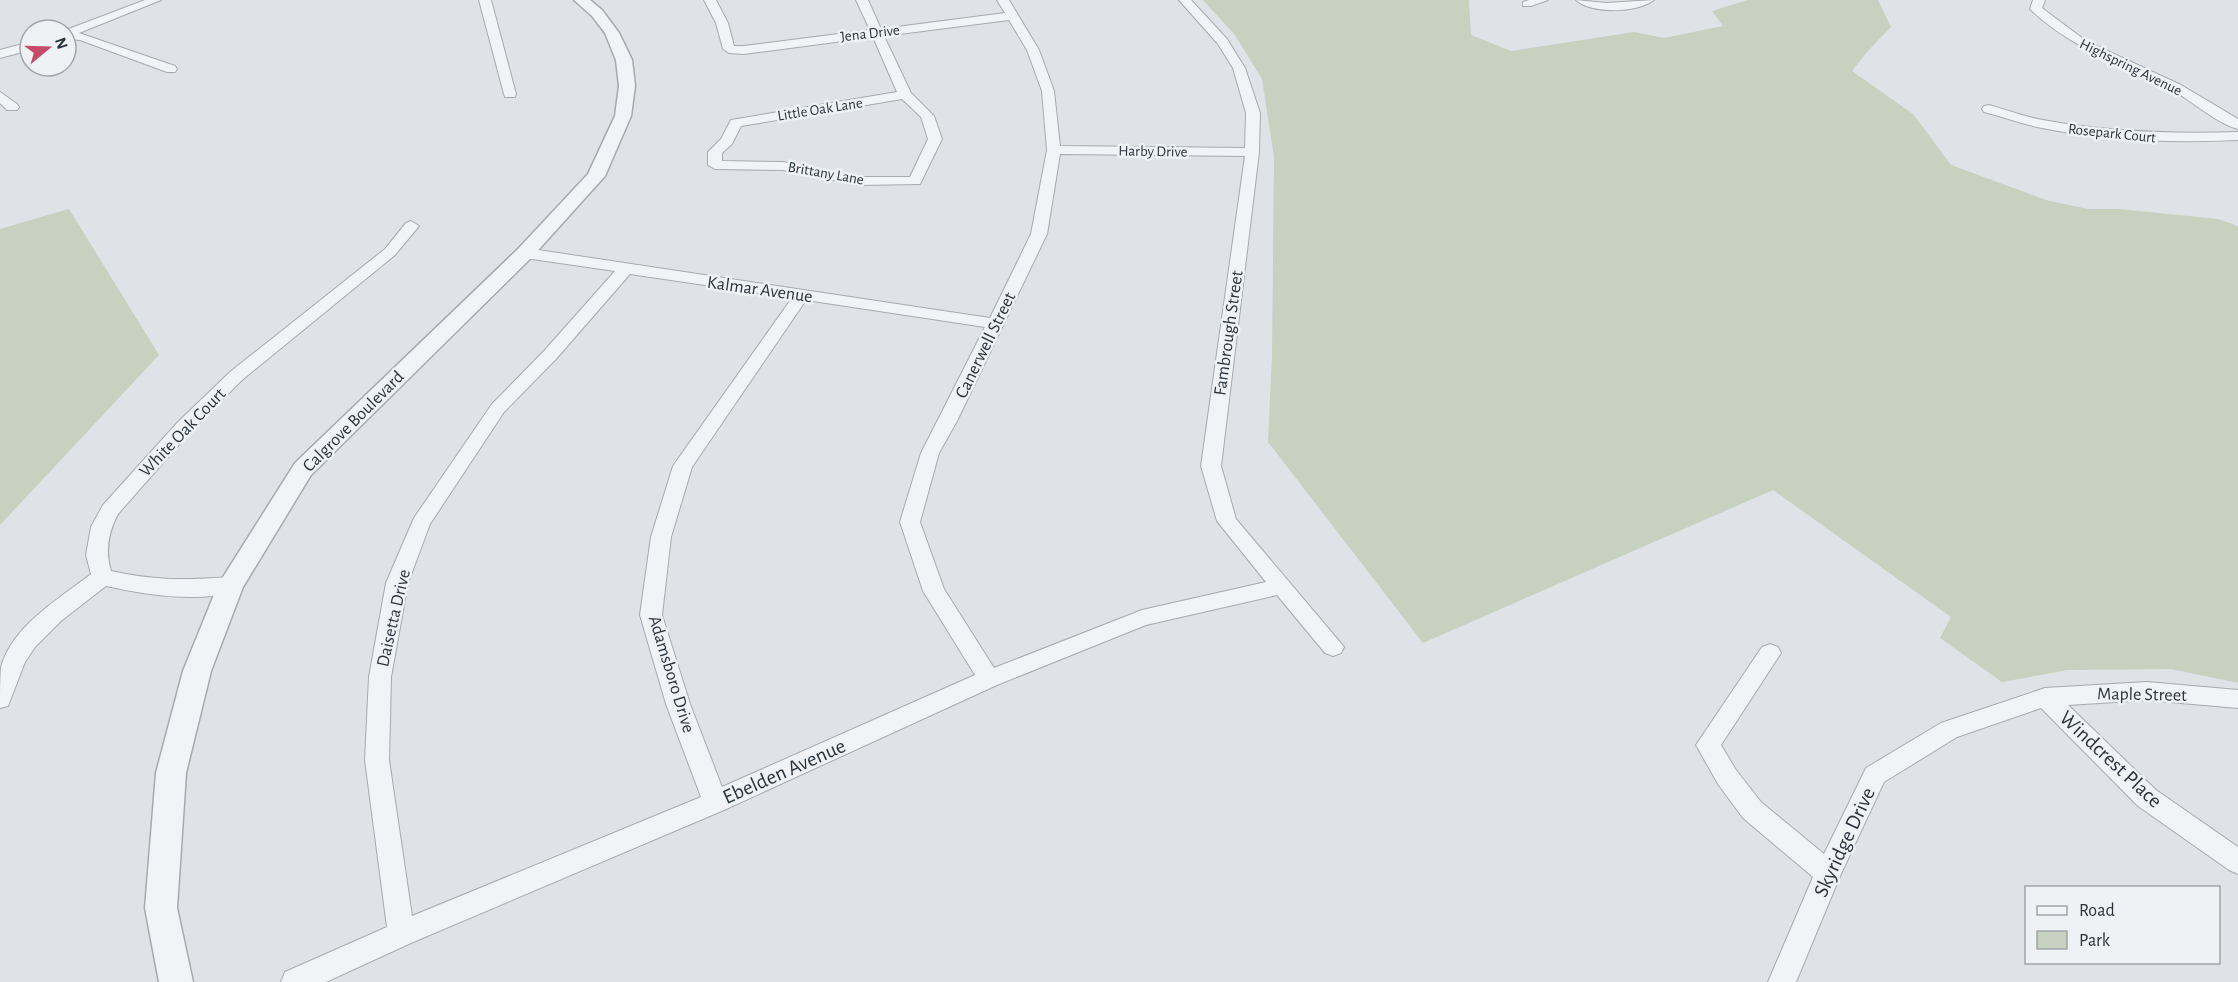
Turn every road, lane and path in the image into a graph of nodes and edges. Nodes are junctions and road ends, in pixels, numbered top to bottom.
1 (155, 0) edge
2 (485, 0) edge
3 (581, 0) edge
4 (601, 0) edge
5 (710, 0) edge
6 (862, 0) edge
7 (1003, 0) edge
8 (1185, 0) edge
9 (1542, 0) edge
10 (1582, 0) edge
11 (1648, 0) edge
12 (2040, 0) edge
13 (1527, 4) dead end
14 (1011, 16) junction
15 (78, 32) edge
16 (875, 32) junction
17 (612, 33) junction
18 (78, 37) edge
19 (18, 49) edge
20 (0, 54) edge
21 (171, 69) dead end
22 (510, 94) dead end
23 (905, 95) junction
24 (0, 96) edge
25 (12, 107) dead end
26 (1989, 109) dead end
27 (736, 123) joint
28 (2238, 125) edge
29 (2238, 136) edge
30 (1054, 150) junction
31 (1252, 152) junction
32 (411, 226) dead end
33 (525, 253) junction
34 (626, 269) junction
35 (802, 295) junction
36 (996, 324) junction
37 (102, 577) junction
38 (231, 585) junction
39 (1281, 586) junction
40 (1333, 646) dead end
41 (1770, 653) dead end
42 (989, 679) junction
43 (2045, 697) junction
44 (0, 699) edge
45 (2238, 699) edge
46 (715, 802) junction
47 (2238, 862) edge
48 (1828, 873) junction
49 (401, 934) junction
50 (176, 982) edge
51 (295, 982) edge
52 (1782, 982) edge

1 - 15 street
2 - 22 street
3 - 17 street, Calgrove Boulevard
4 - 17 street
5 - 16 street, Jena Drive
6 - 16 street
7 - 14 street, Canerwell Street
8 - 31 street, Fambrough Street
9 - 13 street
10 - 11 street
12 - 28 street, Highspring Avenue
14 - 16 street, Jena Drive
14 - 30 street, Canerwell Street
16 - 23 street
17 - 33 street, Calgrove Boulevard
18 - 21 street
19 - 20 street
23 - 27 street, Little Oak Lane
23 - 27 street, Brittany Lane
24 - 25 street
26 - 29 street, Rosepark Court
30 - 31 street, Harby Drive
30 - 36 street, Canerwell Street
31 - 39 street, Fambrough Street
32 - 37 street, White Oak Court
33 - 34 street, Kalmar Avenue
33 - 38 street, Calgrove Boulevard
34 - 35 street, Kalmar Avenue
34 - 49 street, Daisetta Drive
35 - 36 street, Kalmar Avenue
35 - 46 street, Adamsboro Drive
36 - 42 street, Canerwell Street
37 - 38 street
37 - 44 street
38 - 50 street, Calgrove Boulevard
39 - 40 street, Fambrough Street
39 - 42 street, Ebelden Avenue
41 - 48 street
42 - 46 street, Ebelden Avenue
43 - 45 street, Maple Street
43 - 47 street, Windcrest Place
43 - 48 street, Skyridge Drive
46 - 49 street, Ebelden Avenue
48 - 52 street, Skyridge Drive
49 - 51 street, Ebelden Avenue

